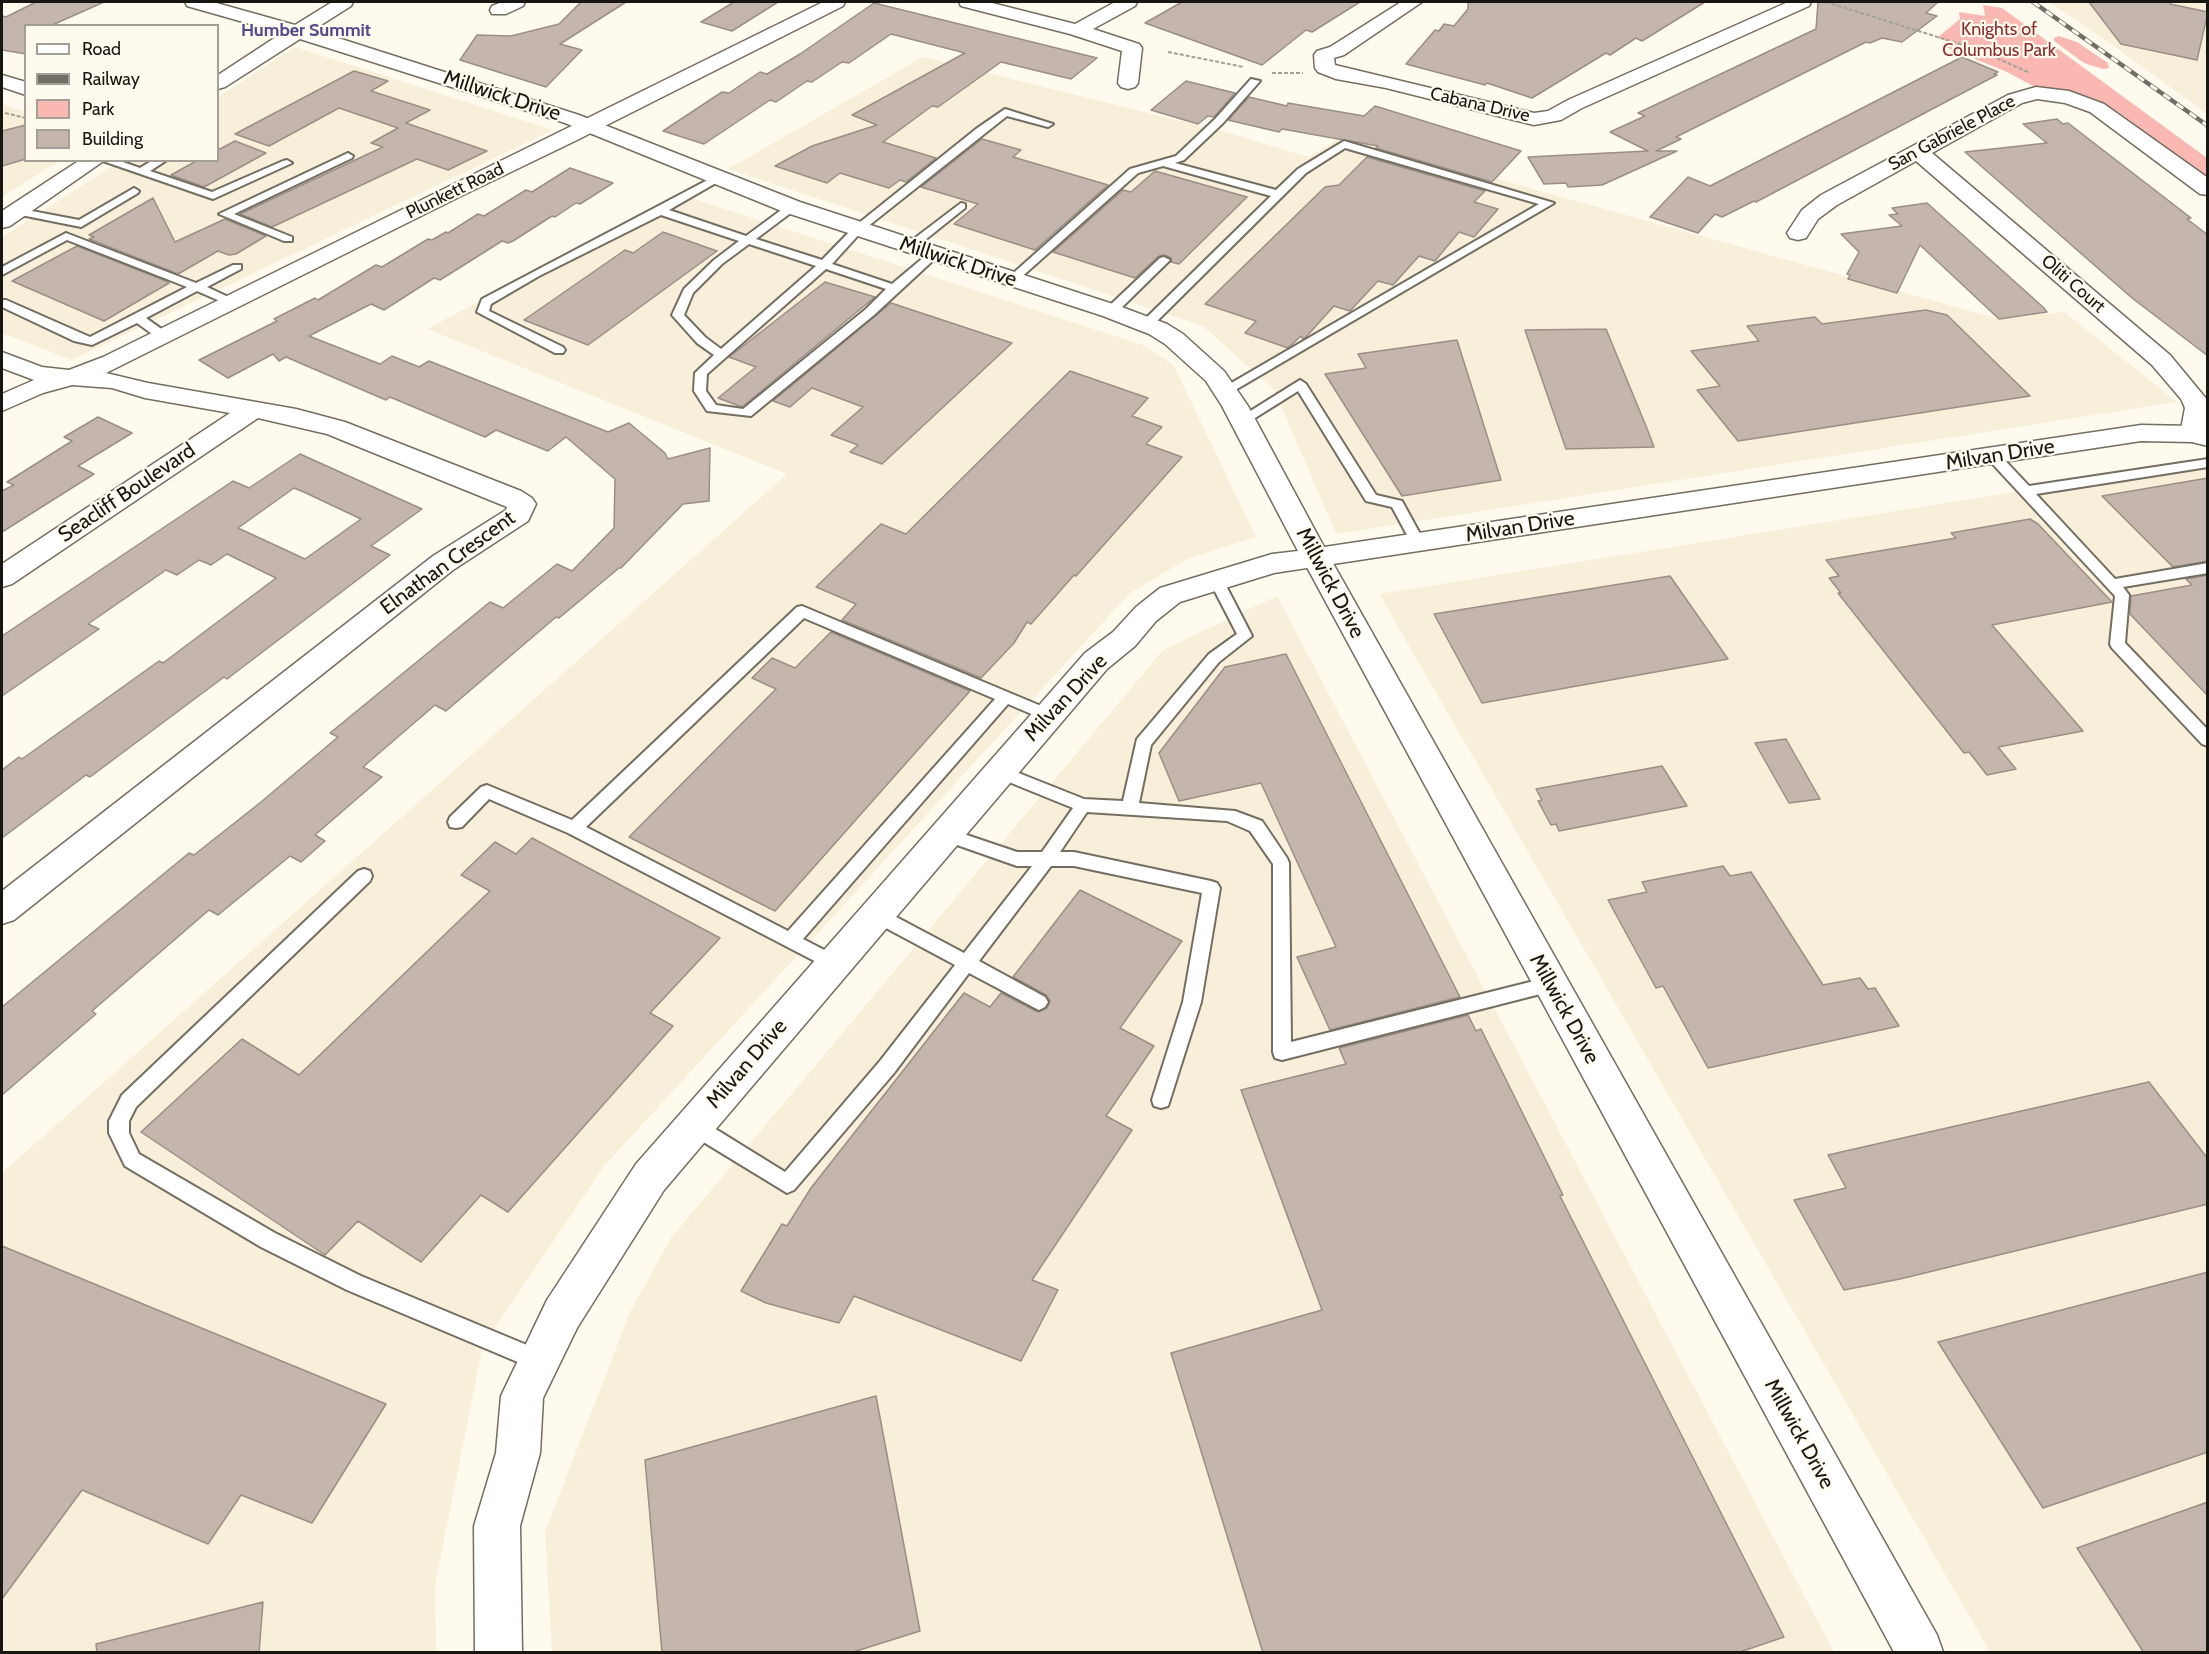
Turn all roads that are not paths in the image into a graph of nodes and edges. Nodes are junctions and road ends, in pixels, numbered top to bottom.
1 (194, 2) edge
2 (344, 2) edge
3 (836, 2) edge
4 (968, 2) edge
5 (1128, 2) edge
6 (1413, 2) edge
7 (1802, 2) edge
8 (1077, 30) junction
9 (298, 32) junction
10 (2, 81) edge
11 (1255, 81) dead end
12 (219, 82) edge
13 (1128, 83) dead end
14 (24, 88) edge
15 (1048, 124) dead end
16 (591, 125) junction
17 (1918, 152) junction
18 (348, 156) dead end
19 (92, 162) edge
20 (111, 162) edge
21 (158, 162) edge
22 (1160, 162) junction
23 (287, 163) dead end
24 (141, 172) junction
25 (717, 178) junction
26 (2208, 189) edge
27 (134, 190) dead end
28 (1277, 194) junction
29 (961, 206) dead end
30 (792, 207) junction
31 (660, 211) junction
32 (9, 216) edge
33 (858, 229) junction
34 (1798, 233) dead end
35 (288, 239) dead end
36 (747, 241) junction
37 (911, 246) junction
38 (934, 254) junction
39 (1164, 260) dead end
40 (824, 265) junction
41 (237, 267) dead end
42 (2, 270) edge
43 (1013, 279) junction
44 (197, 287) junction
45 (894, 288) junction
46 (233, 302) junction
47 (2, 303) edge
48 (1111, 311) junction
49 (138, 318) junction
50 (1147, 324) junction
51 (163, 336) junction
52 (559, 350) dead end
53 (721, 355) junction
54 (2, 359) edge
55 (73, 377) junction
56 (1226, 392) junction
57 (2, 403) edge
58 (254, 409) junction
59 (1242, 420) junction
60 (2200, 436) edge
61 (1993, 456) junction
62 (2208, 463) edge
63 (2025, 491) junction
64 (1418, 543) junction
65 (1316, 558) junction
66 (2208, 568) edge
67 (2, 577) edge
68 (1216, 580) junction
69 (2112, 584) junction
70 (1006, 697) junction
71 (1048, 715) junction
72 (2208, 740) edge
73 (1000, 772) junction
74 (1083, 805) junction
75 (1130, 808) junction
76 (456, 822) dead end
77 (574, 828) junction
78 (946, 834) junction
79 (1046, 860) junction
80 (364, 876) dead end
81 (2, 910) edge
82 (877, 915) junction
83 (791, 940) junction
84 (834, 963) junction
85 (966, 963) junction
86 (1550, 985) junction
87 (1039, 1002) dead end
88 (1161, 1100) dead end
89 (694, 1126) junction
90 (539, 1360) junction
91 (498, 1653) edge
92 (1920, 1653) edge

1 - 9 street, Millwick Drive
2 - 9 street
3 - 16 street, Plunkett Road
4 - 8 street
5 - 8 street
6 - 7 street, Cabana Drive
8 - 13 street
9 - 12 street
9 - 16 street, Millwick Drive
10 - 14 street
11 - 22 lane
15 - 33 lane
16 - 25 street, Millwick Drive
16 - 46 street, Plunkett Road
17 - 26 street, San Gabriele Place
17 - 34 street, San Gabriele Place
17 - 60 street, Oliti Court
18 - 35 lane
19 - 32 street
20 - 24 lane
21 - 24 lane
22 - 28 lane
22 - 43 lane
23 - 24 lane
25 - 30 street, Millwick Drive
25 - 31 lane
27 - 32 lane
28 - 50 lane
28 - 56 lane
29 - 37 lane
30 - 33 street, Millwick Drive
30 - 36 lane
31 - 36 lane
31 - 52 lane
33 - 37 street, Millwick Drive
33 - 40 lane
36 - 40 lane
36 - 53 lane
37 - 38 street, Millwick Drive
38 - 43 street, Millwick Drive
38 - 45 lane
39 - 48 lane
40 - 45 lane
40 - 53 lane
41 - 44 lane
42 - 44 lane
43 - 48 street, Millwick Drive
44 - 46 lane
44 - 49 lane
45 - 53 lane
46 - 51 street, Plunkett Road
47 - 49 lane
48 - 50 street, Millwick Drive
49 - 51 lane
50 - 56 street, Millwick Drive
51 - 55 street, Plunkett Road
54 - 55 street, Elnathan Crescent
55 - 57 street, Plunkett Road
55 - 58 street, Elnathan Crescent
56 - 59 street, Millwick Drive
58 - 67 street, Seacliff Boulevard
58 - 81 street, Elnathan Crescent
59 - 64 lane
59 - 65 street, Millwick Drive
60 - 61 street, Milvan Drive
61 - 63 lane
61 - 64 street, Milvan Drive
62 - 63 lane
63 - 69 lane
64 - 65 street, Milvan Drive
65 - 68 street, Milvan Drive
65 - 86 street, Millwick Drive
66 - 69 lane
68 - 71 street, Milvan Drive
68 - 75 lane
69 - 72 lane
70 - 71 lane
70 - 77 lane
70 - 83 lane
71 - 73 street, Milvan Drive
73 - 74 lane
73 - 78 street, Milvan Drive
74 - 75 lane
74 - 79 lane
75 - 86 lane
76 - 77 lane
77 - 83 lane
78 - 79 lane
78 - 82 street, Milvan Drive
79 - 85 lane
79 - 88 lane
80 - 90 lane
82 - 84 street, Milvan Drive
82 - 85 lane
83 - 84 lane
84 - 89 street, Milvan Drive
85 - 87 lane
85 - 89 lane
86 - 92 street, Millwick Drive
89 - 90 street, Milvan Drive
90 - 91 street, Milvan Drive

